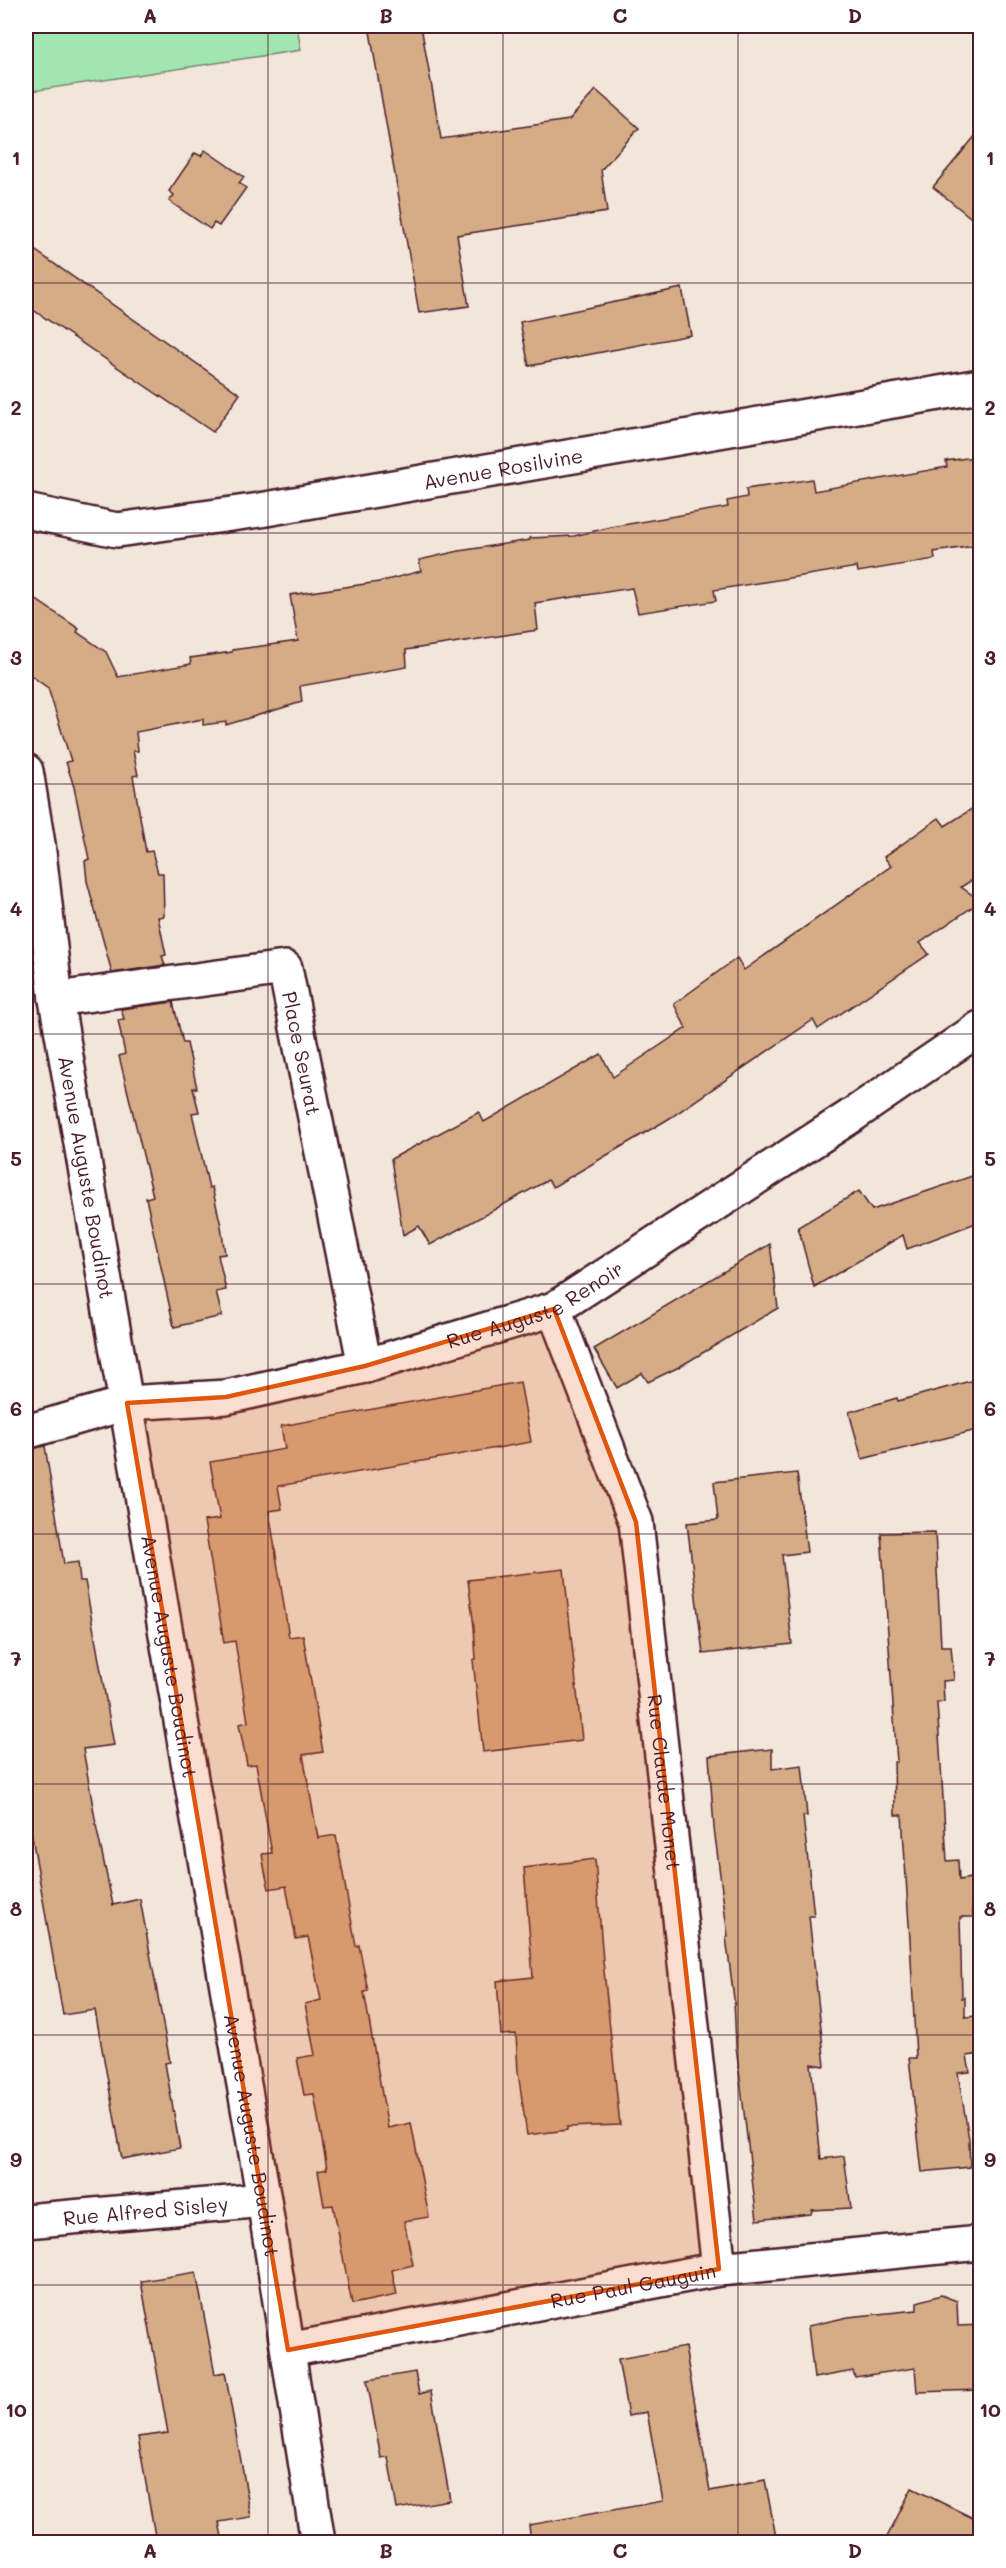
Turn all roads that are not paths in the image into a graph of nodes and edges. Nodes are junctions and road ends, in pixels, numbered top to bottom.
1 (981, 386) edge
2 (26, 511) edge
3 (26, 771) edge
4 (56, 999) junction
5 (981, 1028) edge
6 (554, 1310) junction
7 (365, 1366) junction
8 (127, 1403) junction
9 (26, 1432) edge
10 (264, 2200) junction
11 (26, 2221) edge
12 (981, 2243) edge
13 (719, 2269) junction
14 (288, 2350) junction
15 (318, 2542) edge

1 - 2 street, Avenue Rosilvine
3 - 4 street, Avenue Auguste Boudinot
4 - 7 street, Place Seurat
4 - 8 street, Avenue Auguste Boudinot
5 - 6 street, Rue Auguste Renoir
6 - 7 street, Rue Auguste Renoir
6 - 13 street, Rue Claude Monet
7 - 8 street, Rue Auguste Renoir
8 - 9 street, Rue Auguste Renoir
8 - 10 street, Avenue Auguste Boudinot
10 - 11 street, Rue Alfred Sisley
10 - 14 street, Avenue Auguste Boudinot
12 - 13 street, Rue Paul Gauguin
13 - 14 street, Rue Paul Gauguin
14 - 15 street, Avenue Auguste Boudinot

